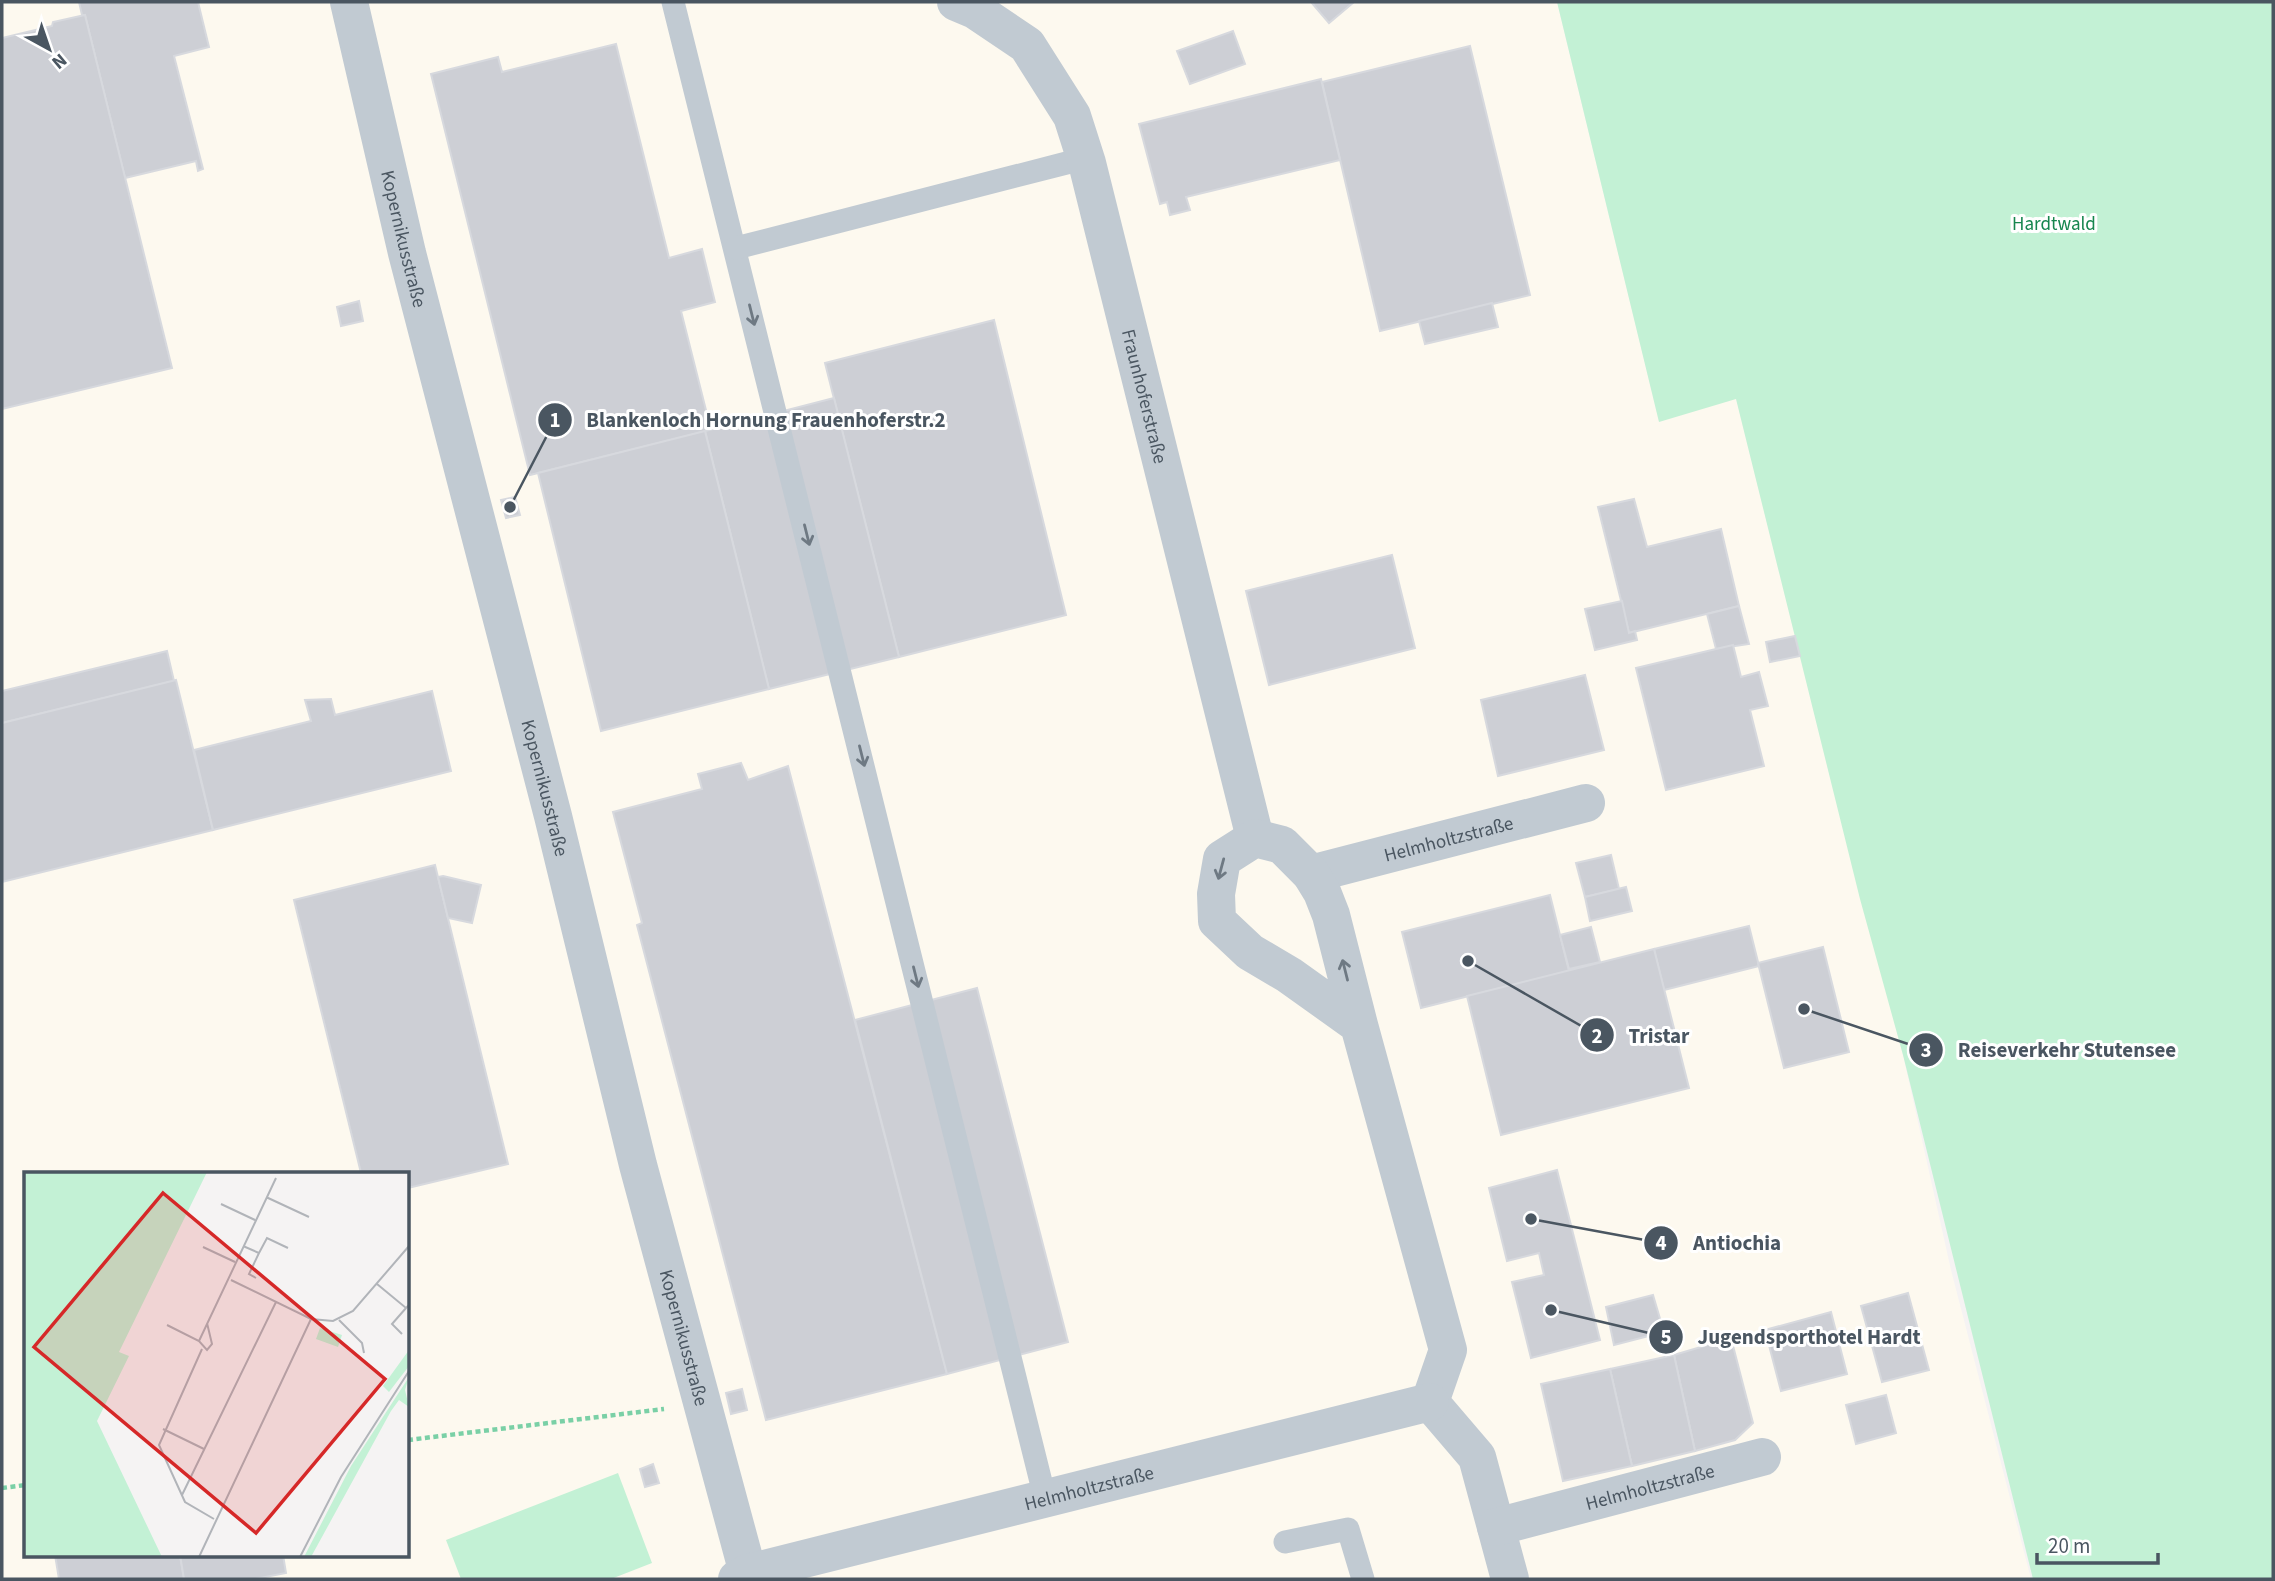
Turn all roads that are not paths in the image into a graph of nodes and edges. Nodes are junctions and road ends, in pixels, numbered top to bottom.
1 (349, 2) edge
2 (673, 2) edge
3 (956, 2) edge
4 (1086, 158) junction
5 (736, 248) junction
6 (1586, 803) dead end
7 (1255, 838) junction
8 (1311, 874) junction
9 (1359, 1025) junction
10 (1430, 1402) junction
11 (1762, 1457) dead end
12 (1045, 1498) junction
13 (1496, 1527) junction
14 (1285, 1542) dead end
15 (742, 1576) edge
16 (1363, 1579) edge
17 (1510, 1579) edge

1 - 15 street, Kopernikusstraße
2 - 5 lane
3 - 4 street, Fraunhoferstraße
4 - 5 lane
4 - 7 street, Fraunhoferstraße
5 -> 12 lane
6 - 8 street, Helmholtzstraße
7 - 8 street
7 -> 9 street
9 -> 8 street
9 - 10 street
10 - 12 street, Helmholtzstraße
10 - 13 street
11 - 13 street, Helmholtzstraße
12 - 15 street, Helmholtzstraße
13 - 17 street
14 - 16 lane

